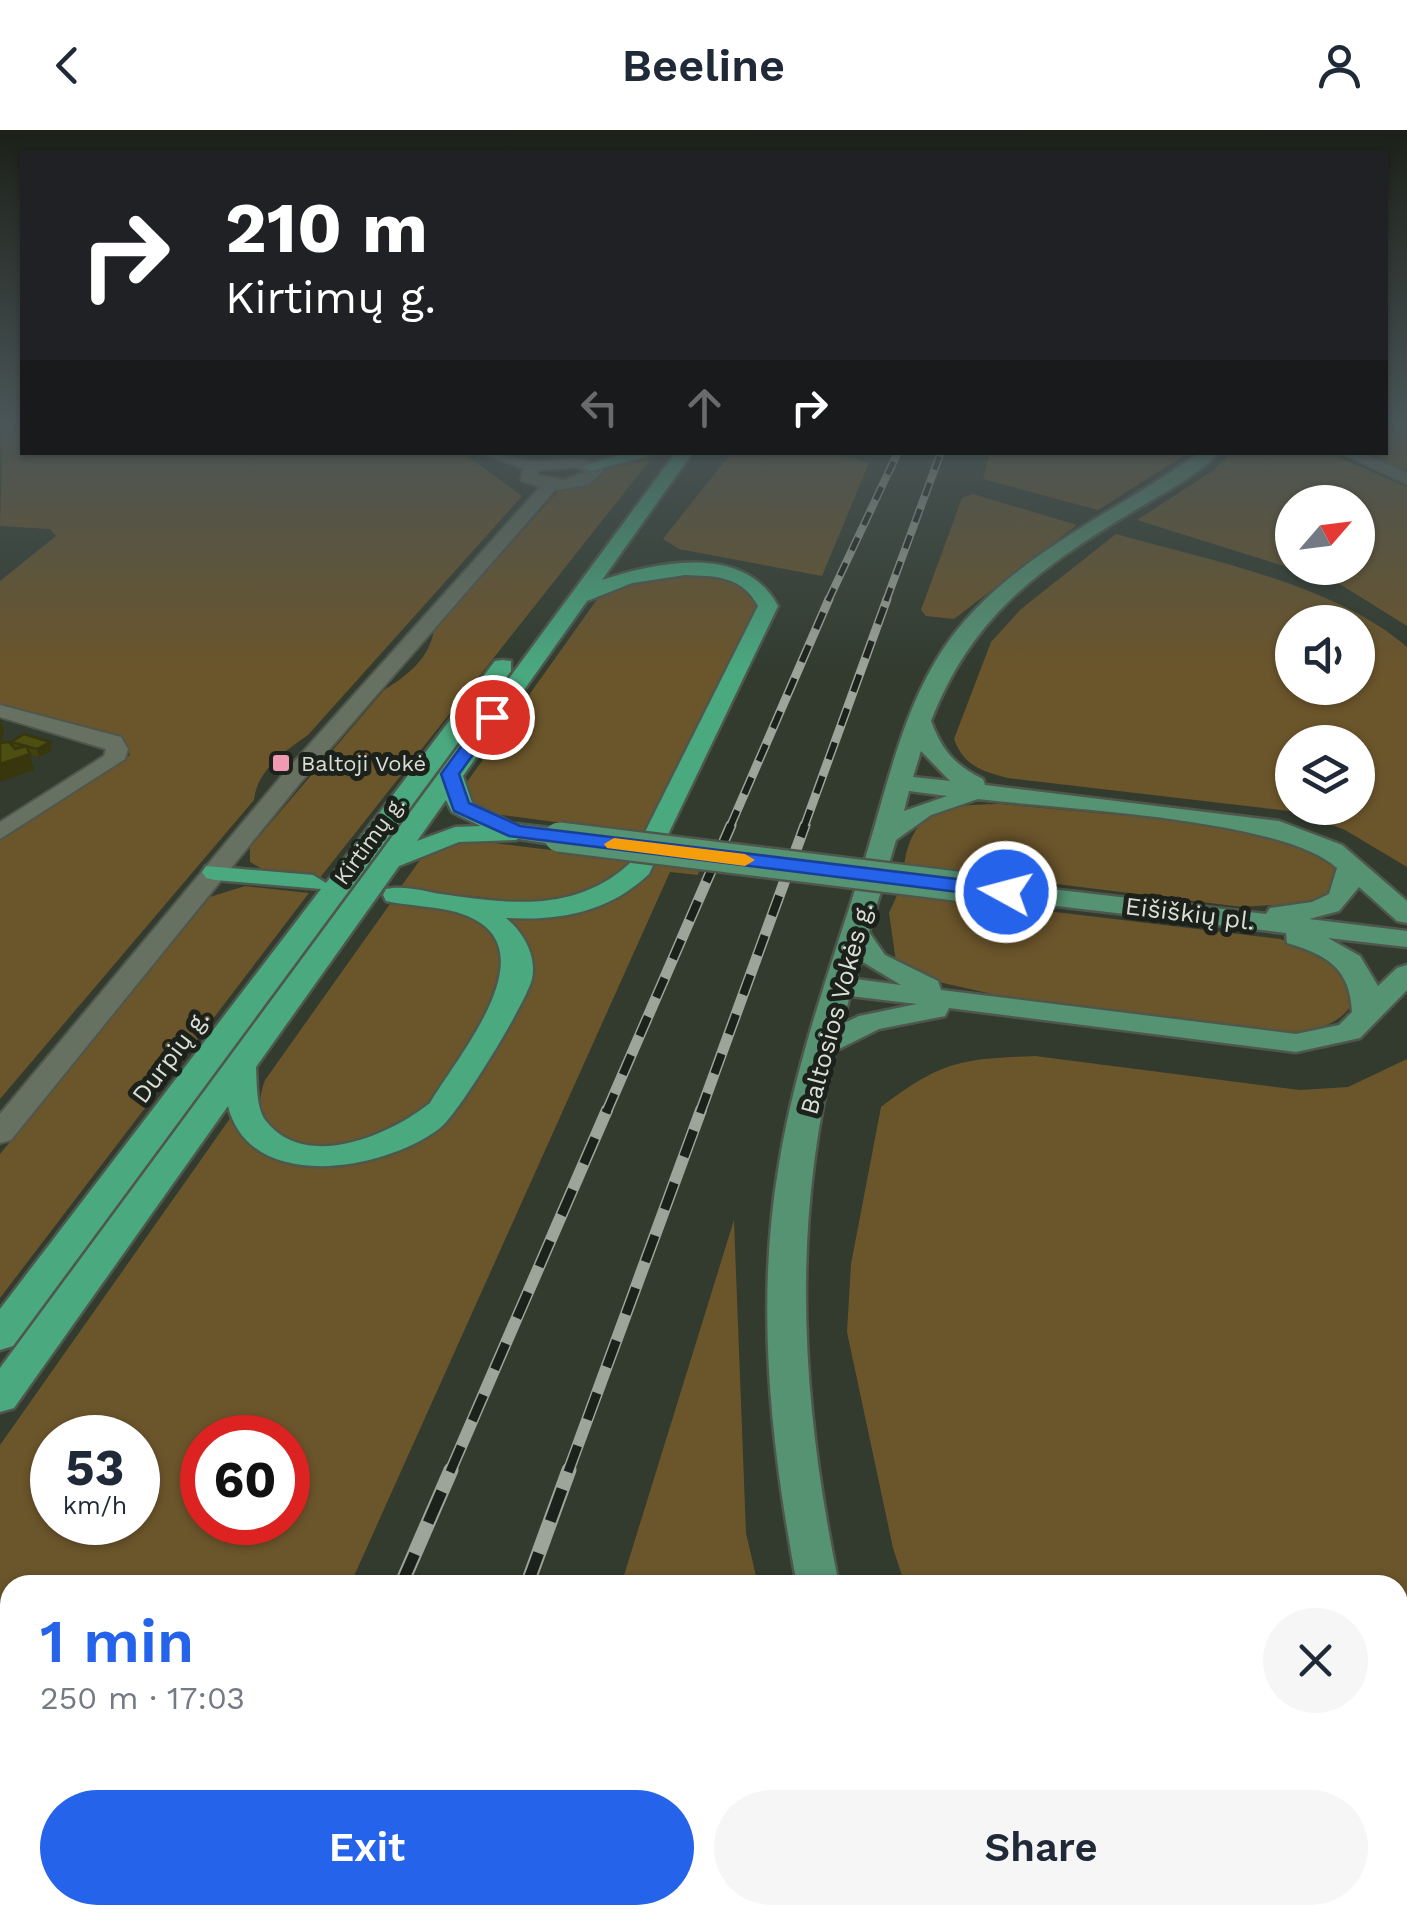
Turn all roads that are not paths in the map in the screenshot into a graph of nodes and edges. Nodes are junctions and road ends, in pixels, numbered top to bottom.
1 (533, 505) edge
2 (625, 505) edge
3 (647, 505) edge
4 (1132, 505) edge
5 (574, 604) junction
6 (0, 711) edge
7 (919, 720) junction
8 (450, 774) junction
9 (901, 783) junction
10 (1026, 798) junction
11 (391, 816) joint
12 (0, 832) edge
13 (516, 832) junction
14 (884, 837) junction
15 (387, 863) junction
16 (1351, 864) junction
17 (215, 872) junction
18 (313, 883) dead end
19 (396, 895) dead end
20 (458, 903) junction
21 (1407, 915) edge
22 (1212, 916) junction
23 (856, 933) junction
24 (1407, 940) edge
25 (1407, 974) edge
26 (841, 986) junction
27 (983, 1006) junction
28 (1368, 1015) junction
29 (822, 1046) junction
30 (240, 1066) junction
31 (0, 1134) edge
32 (0, 1336) edge
33 (0, 1397) edge
34 (816, 1575) edge

1 - 17 street
2 - 11 highway, Kirtimų g.
3 - 5 highway, Kirtimų g.
4 - 7 main road, Baltosios Vokės g.
5 - 8 highway, Kirtimų g.
5 - 20 highway
6 - 12 street
7 - 9 main road, Baltosios Vokės g.
7 - 10 main road
8 - 13 highway
8 - 15 highway, Kirtimų g.
9 - 10 main road
9 - 14 main road, Baltosios Vokės g.
10 - 14 main road
10 - 16 main road
11 - 32 highway, Durpių g.
13 - 15 highway
13 - 22 main road, Eišiškių pl., bridge
14 - 23 main road, Baltosios Vokės g.
15 - 30 highway, Kirtimų g.
16 - 21 main road
16 - 22 main road
17 - 18 highway
17 - 31 street
19 - 20 highway
20 - 30 highway
22 - 24 main road, Eišiškių pl.
22 - 28 main road
23 - 26 main road, Baltosios Vokės g.
23 - 27 main road
25 - 28 main road
26 - 27 main road
26 - 29 main road, Baltosios Vokės g.
27 - 28 main road
27 - 29 main road
29 - 34 main road, Baltosios Vokės g.
30 - 33 highway

